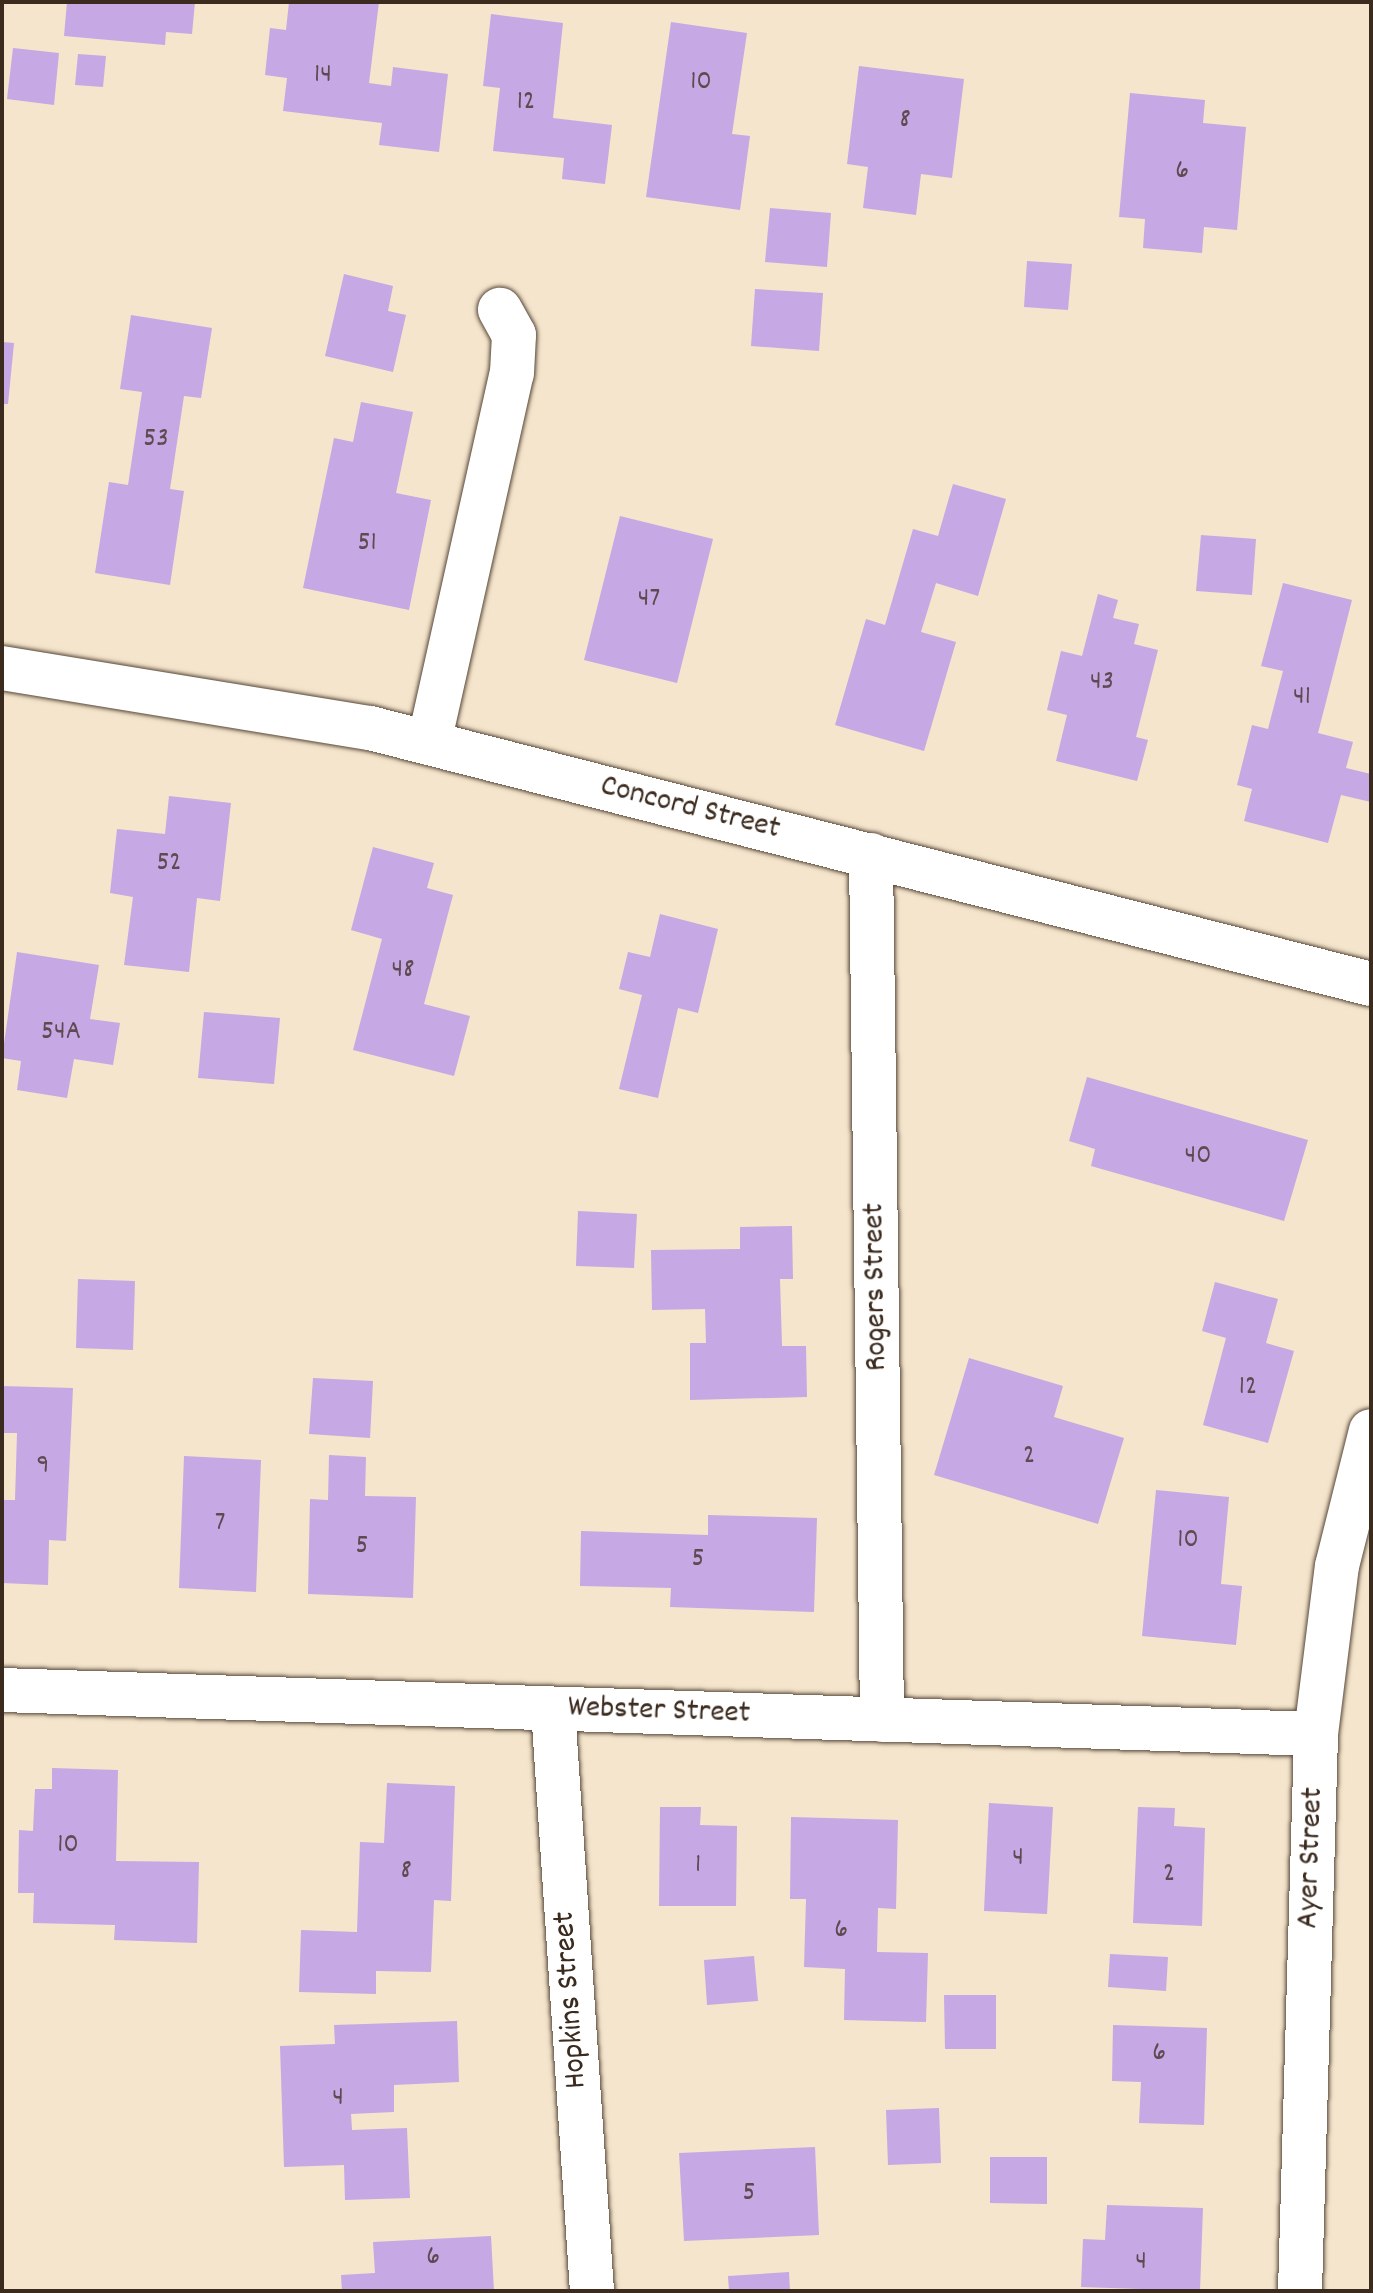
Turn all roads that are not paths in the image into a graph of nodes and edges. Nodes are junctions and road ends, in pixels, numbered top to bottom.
1 (500, 310) dead end
2 (2, 668) edge
3 (429, 743) junction
4 (871, 855) junction
5 (1371, 984) edge
6 (1371, 1431) edge
7 (2, 1690) edge
8 (553, 1709) junction
9 (882, 1720) junction
10 (1316, 1734) junction
11 (592, 2291) edge
12 (1300, 2291) edge

1 - 3 street
2 - 3 street, Concord Street
3 - 4 street, Concord Street
4 - 5 street, Concord Street
4 - 9 street, Rogers Street
6 - 10 street, Ayer Street
7 - 8 street, Webster Street
8 - 9 street, Webster Street
8 - 11 street, Hopkins Street
9 - 10 street, Webster Street
10 - 12 street, Ayer Street

